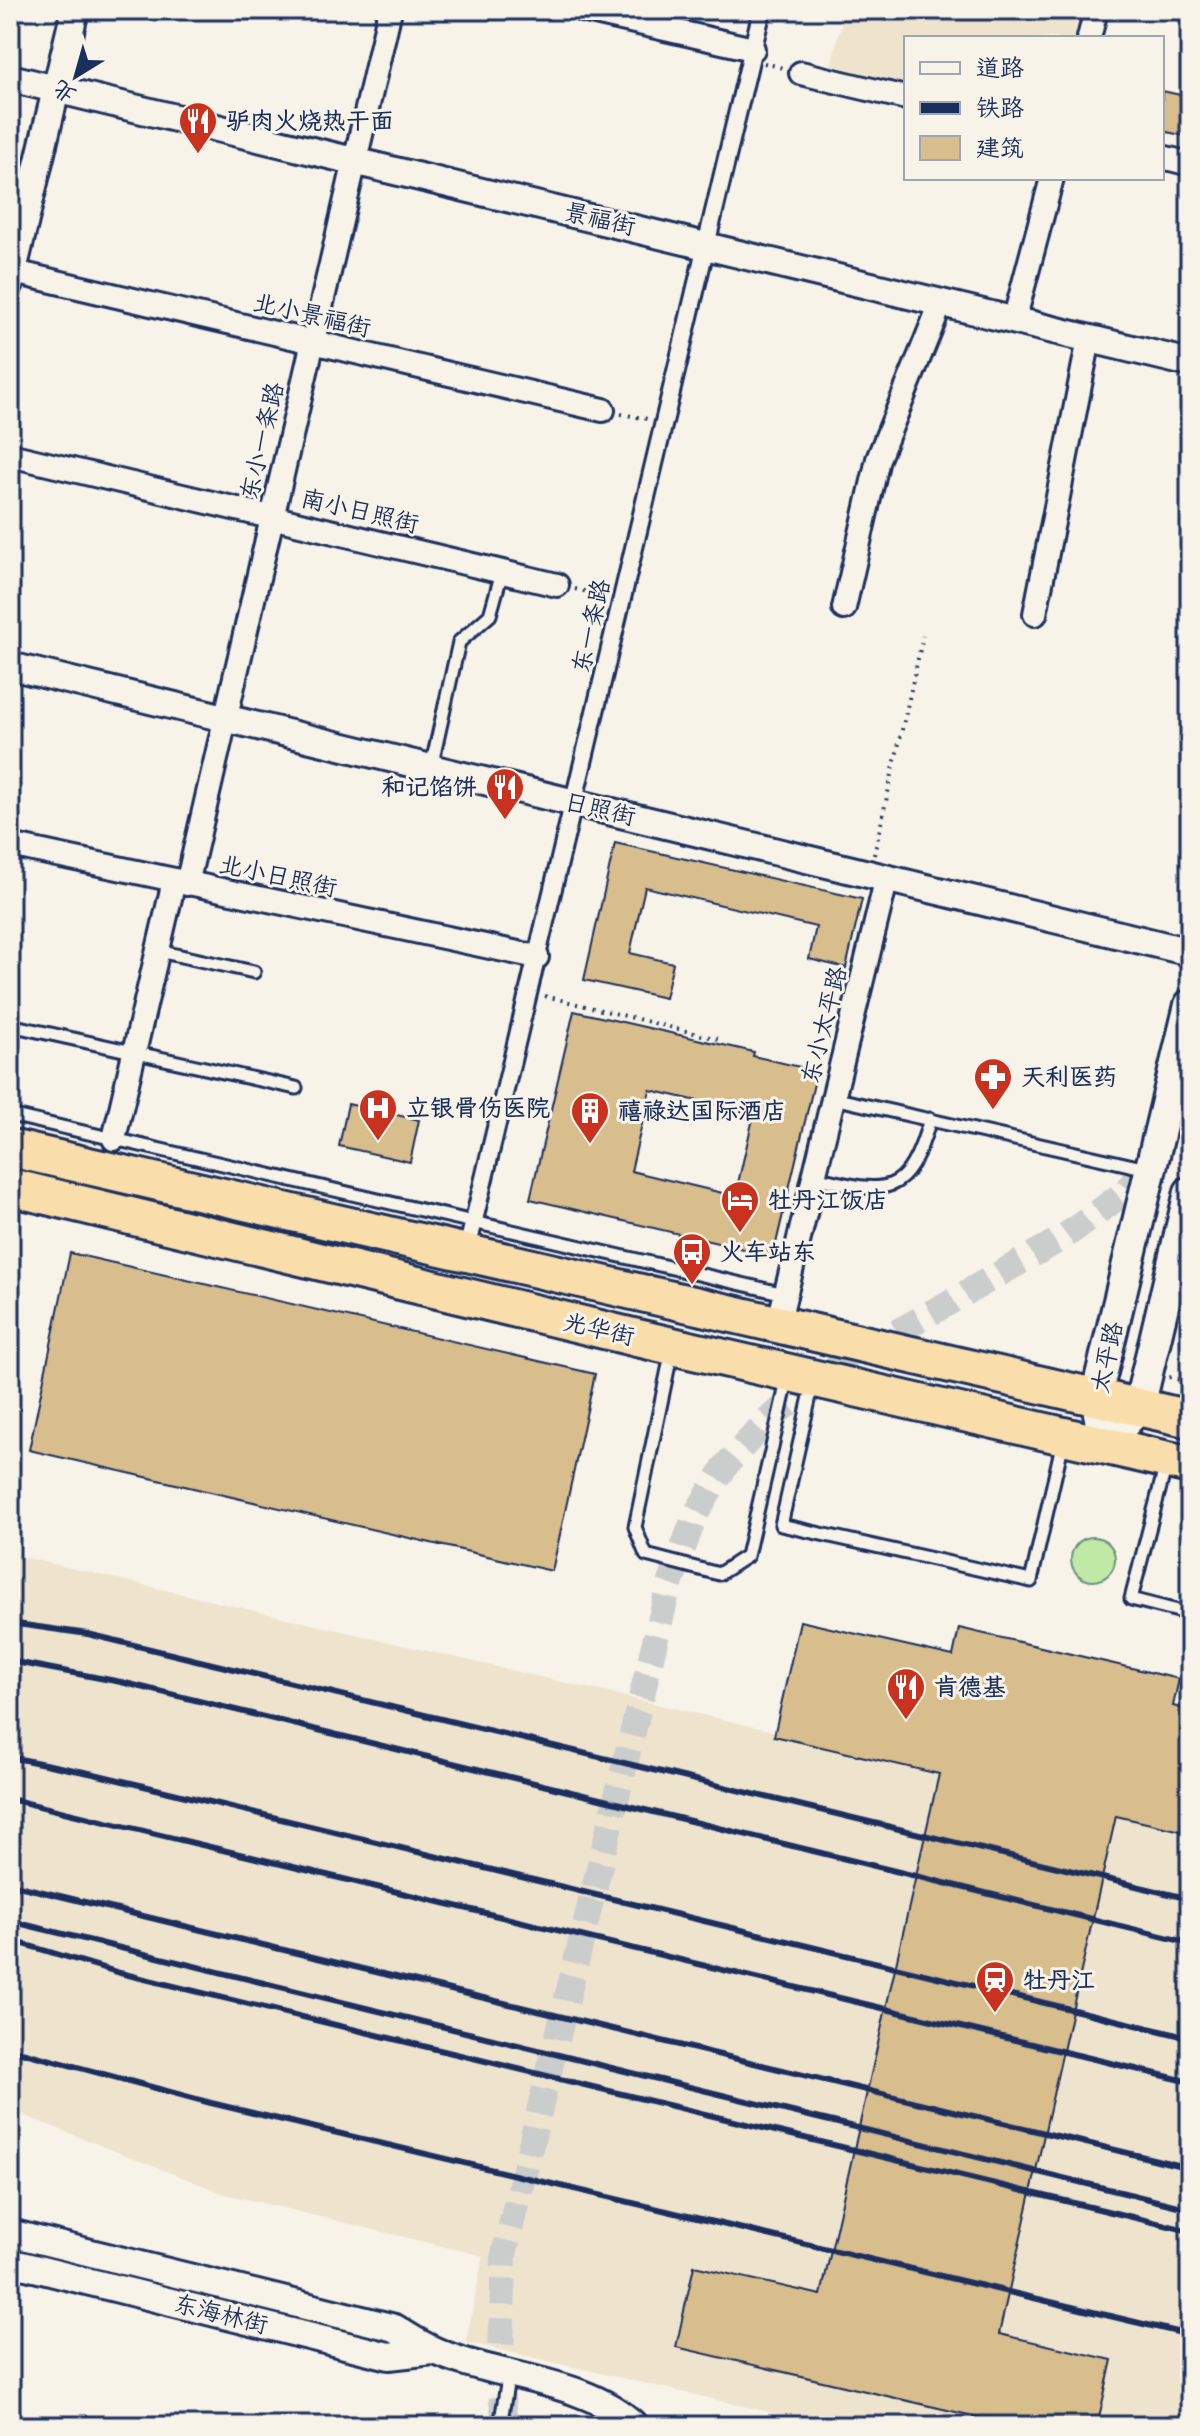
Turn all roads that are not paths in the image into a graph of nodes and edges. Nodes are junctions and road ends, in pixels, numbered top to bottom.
1 (75, 10) edge
2 (390, 10) edge
3 (582, 10) edge
4 (762, 10) edge
5 (1096, 10) edge
6 (1090, 36) edge
7 (751, 54) junction
8 (801, 73) road end
9 (10, 78) edge
10 (56, 89) junction
11 (904, 98) edge
12 (1164, 158) edge
13 (354, 161) junction
14 (1190, 164) edge
15 (1051, 180) edge
16 (706, 244) junction
17 (11, 275) edge
18 (941, 303) junction
19 (1014, 321) junction
20 (1089, 339) junction
21 (312, 342) junction
22 (1190, 363) edge
23 (603, 410) road end
24 (10, 455) edge
25 (272, 517) junction
26 (502, 572) junction
27 (557, 585) road end
28 (844, 608) dead end
29 (1035, 614) dead end
30 (10, 666) edge
31 (225, 718) junction
32 (431, 768) junction
33 (573, 803) junction
34 (10, 845) edge
35 (878, 875) junction
36 (181, 882) junction
37 (158, 951) junction
38 (1190, 952) edge
39 (537, 957) junction
40 (254, 972) dead end
41 (1190, 1005) edge
42 (10, 1025) edge
43 (134, 1052) junction
44 (296, 1088) dead end
45 (833, 1098) junction
46 (10, 1115) edge
47 (930, 1119) junction
48 (114, 1139) junction
49 (10, 1148) edge
50 (1152, 1170) junction
51 (814, 1177) junction
52 (10, 1187) edge
53 (1190, 1192) edge
54 (470, 1238) junction
55 (782, 1309) junction
56 (673, 1346) junction
57 (801, 1375) junction
58 (1096, 1397) junction
59 (1139, 1407) junction
60 (1190, 1419) edge
61 (1064, 1435) junction
62 (1105, 1445) junction
63 (1179, 1462) edge
64 (1190, 1614) edge
65 (10, 2233) edge
66 (10, 2262) edge
67 (433, 2351) junction
68 (509, 2373) junction
69 (500, 2426) edge
70 (635, 2426) edge

1 - 10 street
2 - 13 street, 东小一条路
3 - 7 street
4 - 7 street, 东一条路
5 - 6 street
7 - 16 street, 东一条路
8 - 11 street
9 - 10 street, 景福街
10 - 13 street, 景福街
10 - 17 street
12 - 14 street
13 - 16 street, 景福街
13 - 21 street, 东小一条路
15 - 19 street
16 - 18 street, 景福街
16 - 33 street, 东一条路
17 - 21 street, 北小景福街
18 - 19 street, 景福街
18 - 28 street
19 - 20 street, 景福街
20 - 22 street, 景福街
20 - 29 street
21 - 23 street, 北小景福街
21 - 25 street, 东小一条路
24 - 25 street, 南小日照街
25 - 26 street, 南小日照街
25 - 31 street, 东小一条路
26 - 27 street, 南小日照街
26 - 32 lane
30 - 31 street, 日照街
31 - 32 street, 日照街
31 - 36 street, 东小一条路
32 - 33 street, 日照街
33 - 35 street, 日照街
33 - 39 street, 东一条路
34 - 36 street, 北小日照街
35 - 38 street, 日照街
35 - 45 street, 东小太平路
36 - 37 street, 东小一条路
36 - 39 street, 北小日照街
37 - 40 lane
37 - 43 street, 东小一条路
39 - 54 street, 东一条路
41 - 50 main road, 太平路
42 - 43 lane
43 - 44 lane
43 - 48 street, 东小一条路
45 - 47 lane
45 - 51 street, 东小太平路
46 - 48 lane
47 - 50 lane
47 - 51 lane
48 - 54 lane
49 - 54 highway, 光华街
50 - 58 main road, 太平路
51 - 55 street, 东小太平路
52 - 56 highway, 光华街
53 - 59 main road, 太平路
54 - 55 highway, 光华街
55 - 58 highway, 光华街
56 - 57 highway, 光华街
56 - 57 lane
57 - 61 highway, 光华街
57 - 61 lane
58 - 59 highway, 光华街
58 - 62 main road, 太平路
59 - 60 highway, 光华街
59 - 62 main road, 太平路
61 - 62 highway, 光华街
62 - 63 highway, 光华街
63 - 64 lane
65 - 67 street
66 - 67 street, 东海林街
67 - 68 street
68 - 69 lane
68 - 70 street

